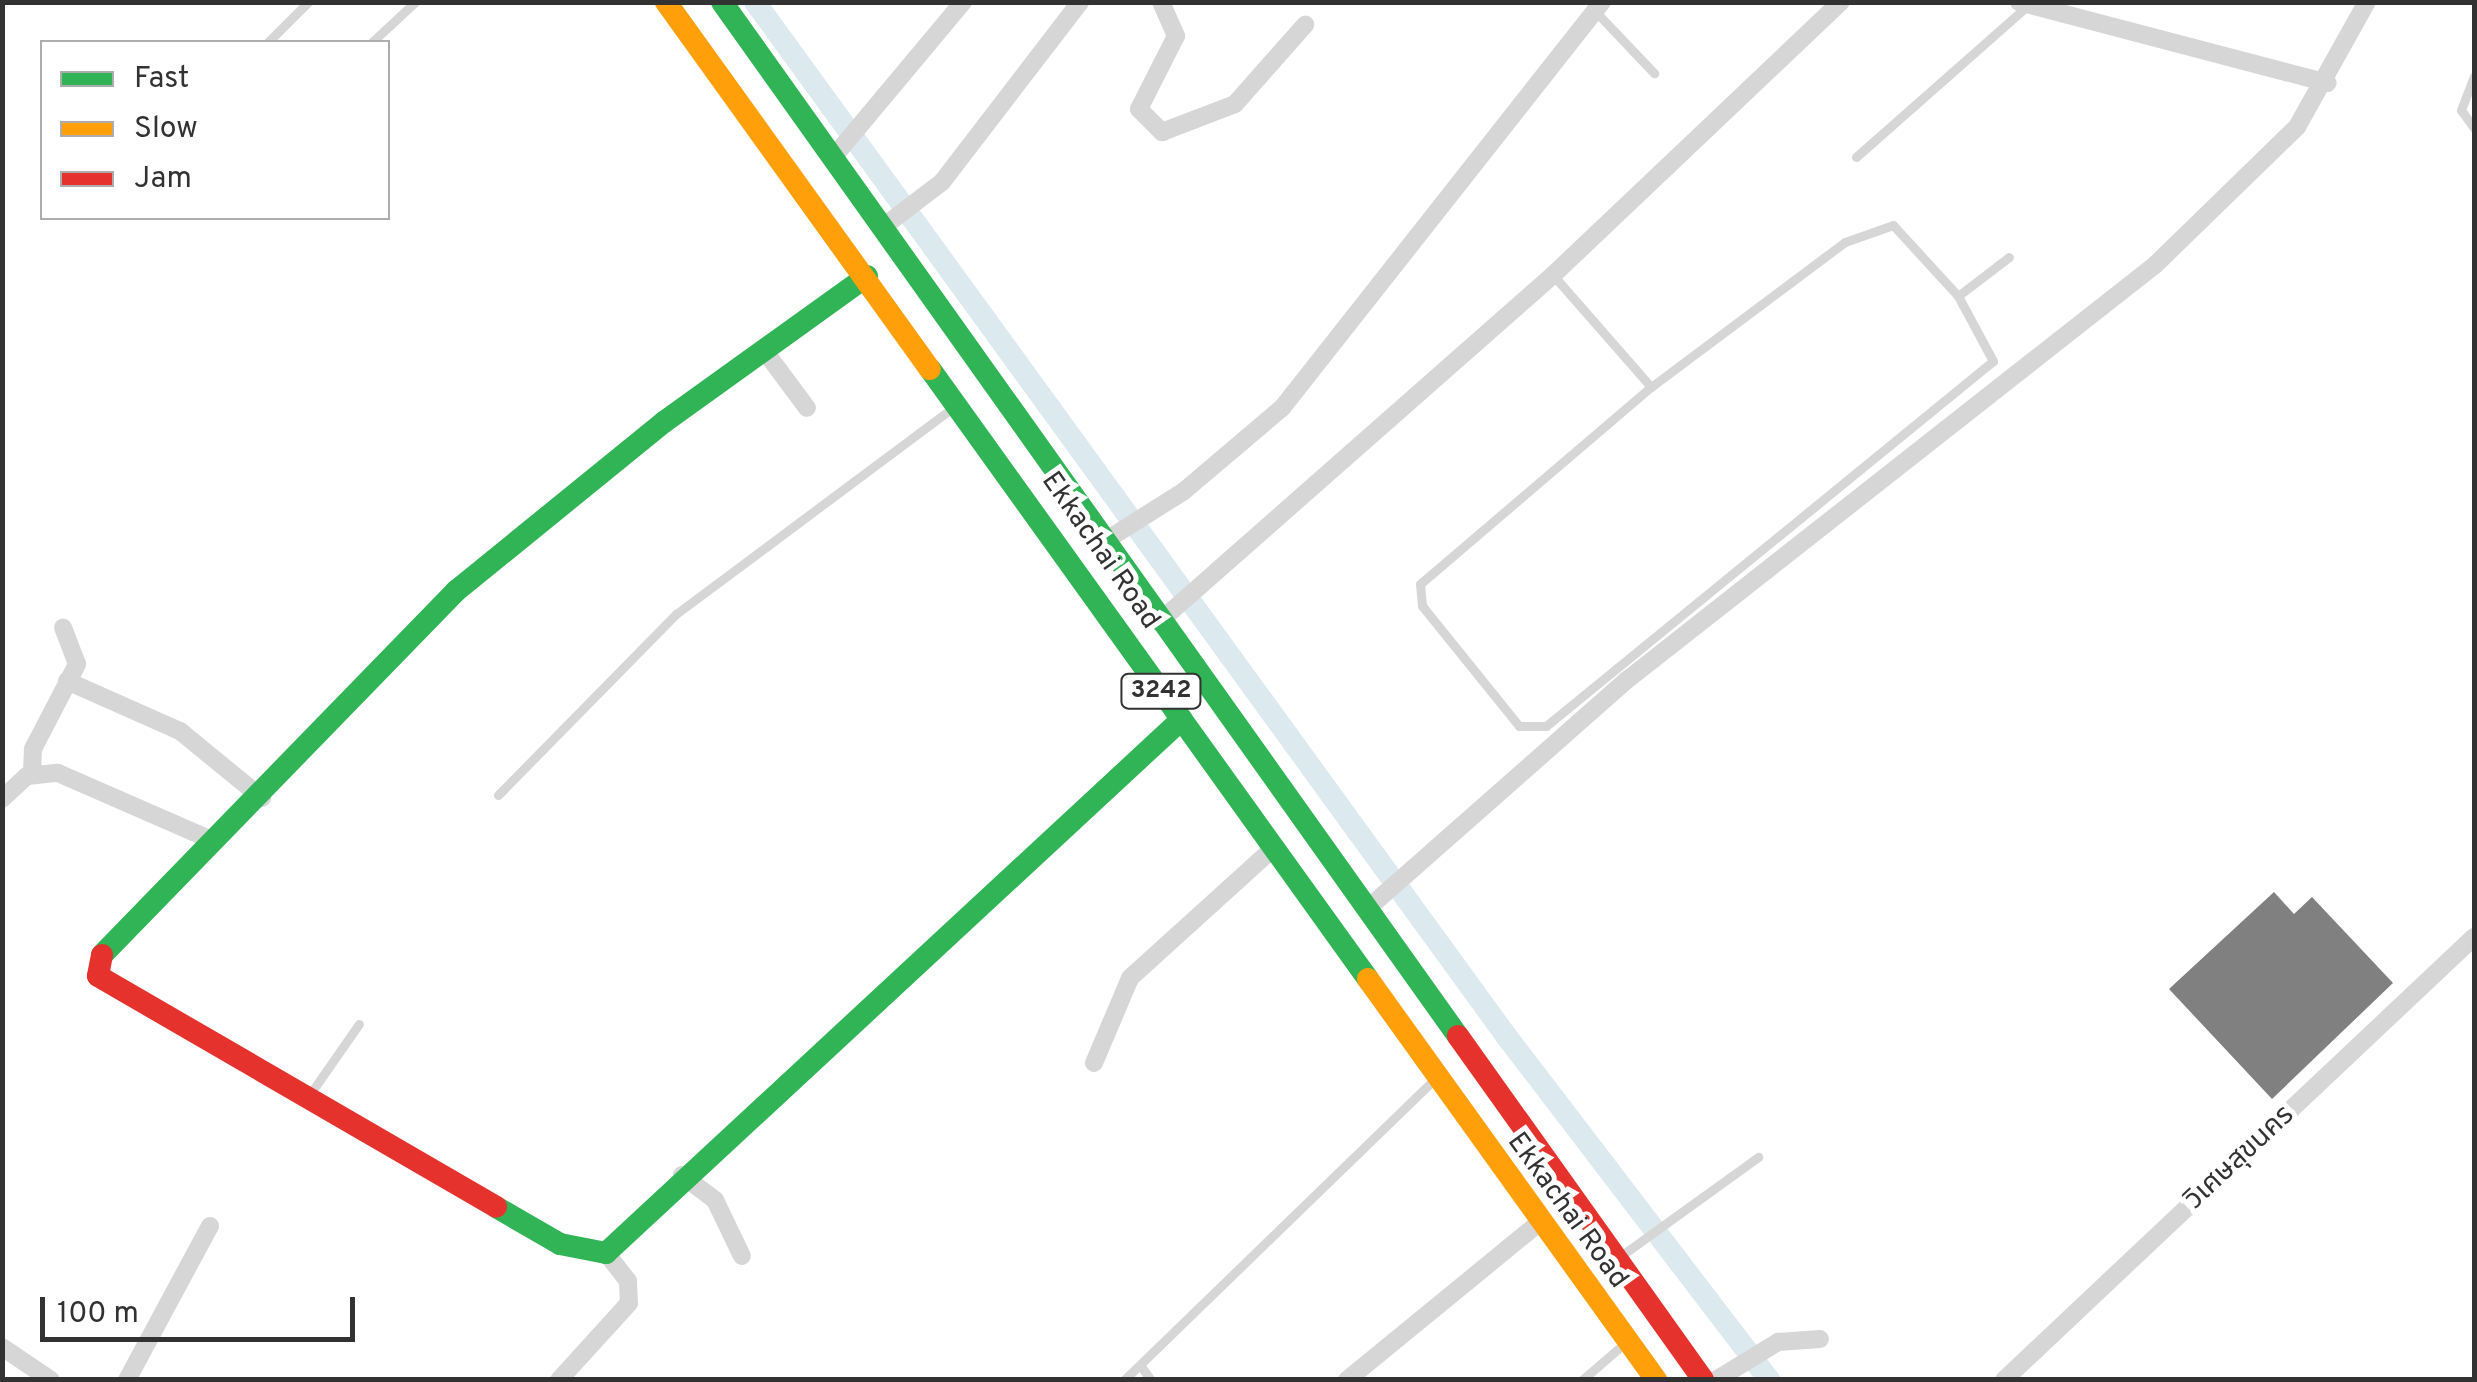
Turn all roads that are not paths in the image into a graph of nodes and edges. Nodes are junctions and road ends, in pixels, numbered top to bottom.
1 (308, 2) edge
2 (415, 2) edge
3 (666, 2) edge
4 (722, 2) edge
5 (964, 2) edge
6 (1080, 2) edge
7 (1162, 2) edge
8 (1841, 2) edge
9 (2366, 2) edge
10 (2023, 4) edge
11 (1599, 7) edge
12 (1306, 24) dead end
13 (270, 40) edge
14 (374, 40) edge
15 (1654, 73) dead end
16 (2474, 76) edge
17 (2328, 83) junction
18 (2474, 128) edge
19 (836, 154) junction
20 (1856, 157) dead end
21 (886, 224) junction
22 (2008, 257) dead end
23 (1553, 275) junction
24 (867, 276) junction
25 (1958, 296) junction
26 (764, 350) junction
27 (1651, 388) junction
28 (960, 403) junction
29 (808, 408) dead end
30 (1105, 541) junction
31 (1160, 622) junction
32 (63, 628) dead end
33 (68, 681) junction
34 (1182, 719) junction
35 (32, 775) junction
36 (498, 795) dead end
37 (262, 798) junction
38 (2, 799) edge
39 (214, 840) junction
40 (1270, 852) junction
41 (1374, 904) junction
42 (2474, 937) edge
43 (359, 1024) dead end
44 (1094, 1063) dead end
45 (1434, 1080) junction
46 (306, 1100) junction
47 (1758, 1157) dead end
48 (682, 1175) junction
49 (1539, 1224) junction
50 (210, 1226) dead end
51 (606, 1252) junction
52 (742, 1256) dead end
53 (1616, 1260) junction
54 (1820, 1339) dead end
55 (1626, 1342) junction
56 (2, 1346) edge
57 (1140, 1365) junction
58 (51, 1380) edge
59 (127, 1380) edge
60 (559, 1380) edge
61 (1124, 1380) edge
62 (1151, 1380) edge
63 (1347, 1380) edge
64 (1582, 1380) edge
65 (1656, 1380) edge
66 (1703, 1380) edge
67 (1716, 1380) edge
68 (2004, 1380) edge

1 - 13 lane
2 - 14 lane
3 - 24 main road, Ekkachai Road / 3242
4 - 19 main road, Ekkachai Road / 3242
5 - 19 street
6 - 21 street
7 - 12 street
8 - 23 street
9 - 17 street
10 - 17 street
10 - 20 lane
11 - 15 lane
11 - 30 street
16 - 18 lane
17 - 41 street
19 - 21 main road, Ekkachai Road / 3242
21 - 30 main road, Ekkachai Road / 3242
22 - 25 lane
23 - 27 lane
23 - 31 street
24 - 26 main road
24 - 28 main road, Ekkachai Road / 3242
25 - 27 lane
25 - 27 lane
26 - 29 street
26 - 37 main road
28 - 34 main road, Ekkachai Road / 3242
28 - 36 lane
30 - 31 main road, Ekkachai Road / 3242
31 - 41 main road, Ekkachai Road / 3242
32 - 33 street
33 - 35 street
33 - 37 street
34 - 40 main road, Ekkachai Road / 3242
34 - 48 main road
35 - 38 street
35 - 39 street
37 - 39 main road
39 - 46 main road
40 - 44 street
40 - 45 main road, Ekkachai Road / 3242
41 - 53 main road, Ekkachai Road / 3242
42 - 68 street, วิเศษสุขนคร
43 - 46 lane
45 - 49 main road, Ekkachai Road / 3242
45 - 57 lane
46 - 51 main road
47 - 53 lane
48 - 51 main road
48 - 52 street
49 - 55 main road, Ekkachai Road / 3242
49 - 63 street
50 - 59 street
51 - 60 street
53 - 66 main road, Ekkachai Road / 3242
54 - 67 street
55 - 64 lane
55 - 65 main road, Ekkachai Road / 3242
56 - 58 street
57 - 61 lane
57 - 62 lane

